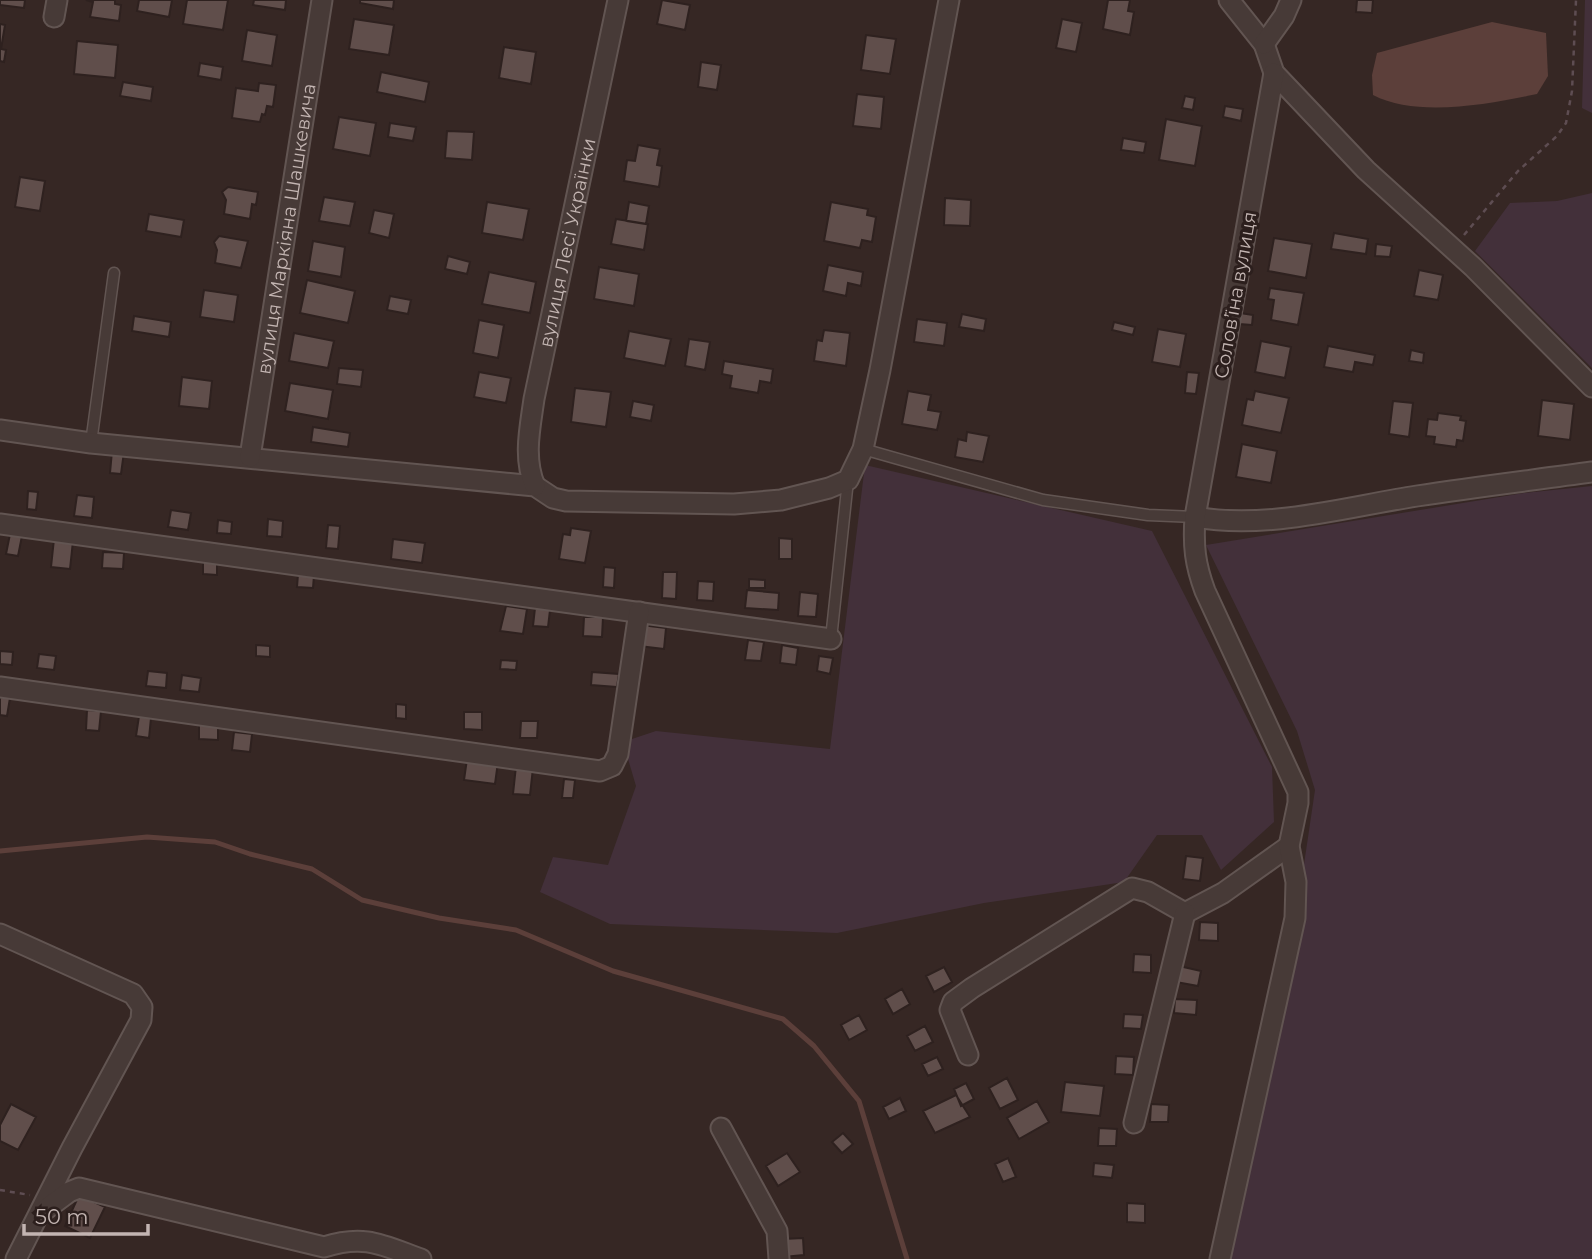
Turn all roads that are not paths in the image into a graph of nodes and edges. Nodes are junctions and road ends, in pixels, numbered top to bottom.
1 (322, 0) edge
2 (618, 0) edge
3 (949, 0) edge
4 (1228, 0) edge
5 (1291, 0) edge
6 (1264, 44) junction
7 (1274, 73) junction
8 (114, 273) dead end
9 (1592, 387) edge
10 (0, 430) edge
11 (91, 443) junction
12 (863, 449) junction
13 (250, 457) junction
14 (1592, 472) edge
15 (848, 480) junction
16 (535, 486) junction
17 (1195, 517) junction
18 (0, 524) edge
19 (639, 612) junction
20 (831, 639) joint
21 (0, 687) edge
22 (1289, 846) junction
23 (1185, 913) junction
24 (0, 934) edge
25 (968, 1055) dead end
26 (1134, 1123) dead end
27 (721, 1128) dead end
28 (44, 1205) junction
29 (321, 1253) edge
30 (16, 1259) edge
31 (421, 1259) edge
32 (779, 1259) edge
33 (1220, 1259) edge

1 - 13 street, вулиця Маркіяна Шашкевича
2 - 16 street, вулиця Лесі Українки
3 - 12 street
4 - 6 street
5 - 6 street
6 - 7 street
7 - 9 street
7 - 17 street, Соловʼїна вулиця
8 - 11 lane
10 - 11 street
11 - 13 street
12 - 15 street
12 - 17 lane
13 - 16 street
14 - 17 street
15 - 16 street
15 - 20 lane
17 - 22 street, Соловʼїна вулиця
18 - 19 street
19 - 20 street
19 - 21 street
22 - 23 street
22 - 33 street
23 - 25 street
23 - 26 street
24 - 28 street
27 - 32 street
28 - 29 street
28 - 30 street
29 - 31 street

